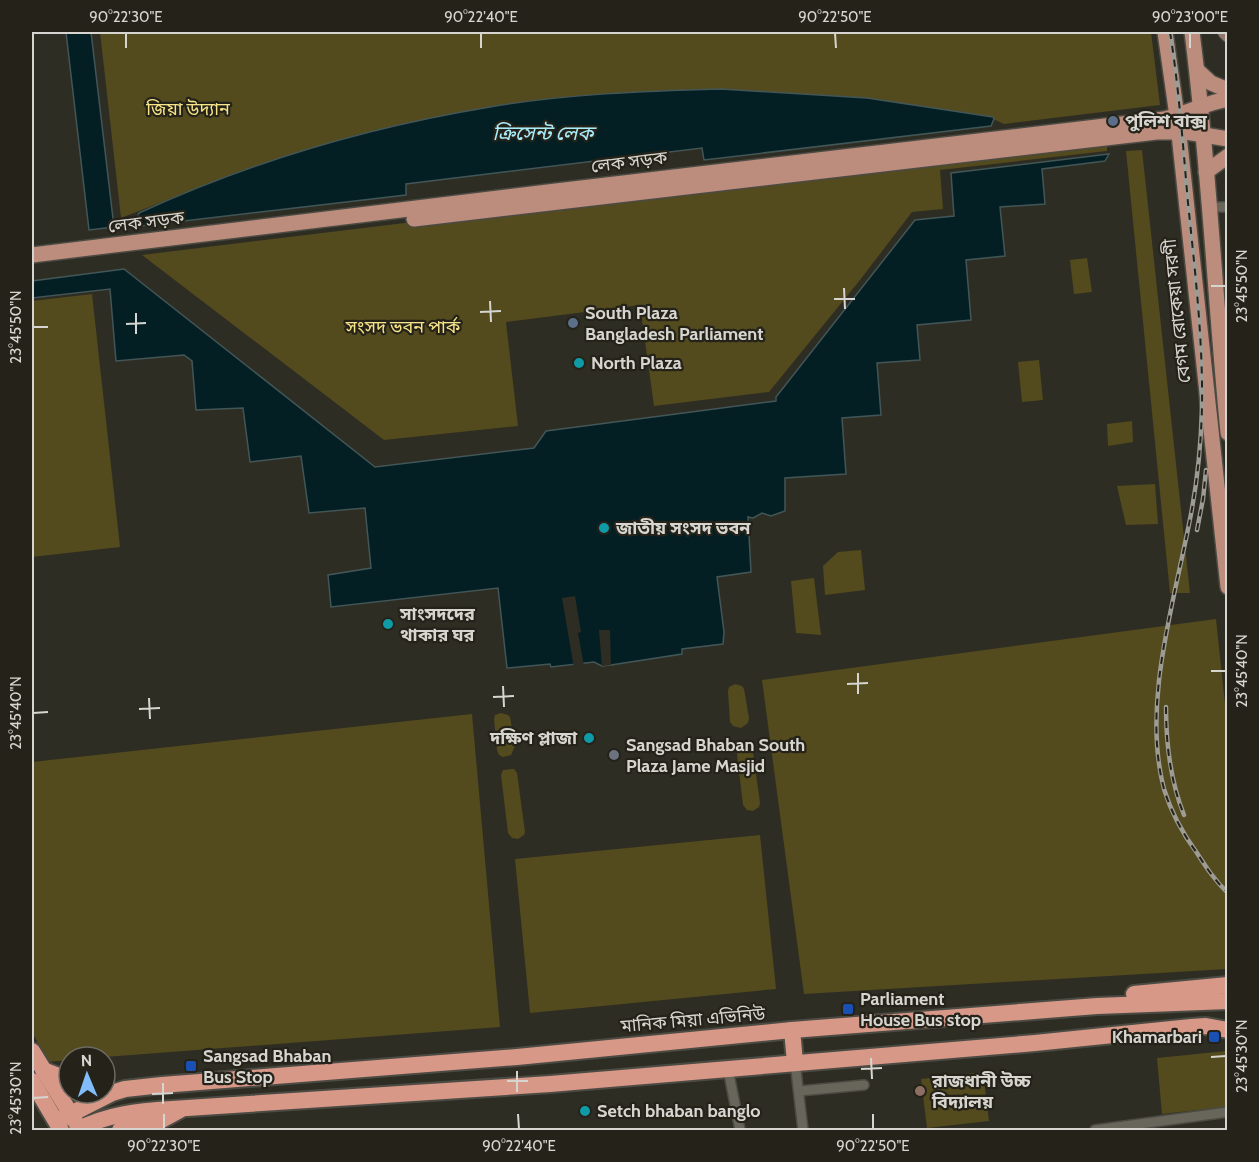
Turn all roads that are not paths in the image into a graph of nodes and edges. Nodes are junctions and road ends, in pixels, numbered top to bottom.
1 (1165, 32) edge
2 (1192, 32) edge
3 (1198, 71) junction
4 (1227, 90) edge
5 (1227, 99) edge
6 (1202, 105) junction
7 (1178, 123) junction
8 (1204, 135) junction
9 (1227, 139) edge
10 (1227, 156) edge
11 (1206, 172) junction
12 (32, 255) edge
13 (32, 264) edge
14 (1222, 322) edge
15 (1227, 433) edge
16 (1227, 586) edge
17 (1227, 986) edge
18 (1227, 1001) edge
19 (1097, 1006) junction
20 (792, 1030) junction
21 (1227, 1030) edge
22 (32, 1051) edge
23 (517, 1057) junction
24 (795, 1062) junction
25 (728, 1069) junction
26 (37, 1076) edge
27 (57, 1078) edge
28 (117, 1083) edge
29 (864, 1084) dead end
30 (162, 1085) junction
31 (520, 1086) junction
32 (799, 1091) junction
33 (183, 1108) junction
34 (1227, 1112) edge
35 (63, 1122) edge
36 (1149, 1127) edge
37 (79, 1130) edge
38 (120, 1131) edge
39 (740, 1131) edge
40 (803, 1131) edge
41 (1095, 1131) edge

1 - 7 main road, বেগম রোকেয়া সরণী
2 - 3 main road
3 - 4 main road
3 - 6 main road
5 - 6 main road, লেক সড়ক
6 - 7 main road, লেক সড়ক
6 - 8 main road
7 - 8 main road
7 - 12 main road, লেক সড়ক
7 - 13 main road
7 - 16 main road, বেগম রোকেয়া সরণী
8 - 9 main road
8 - 11 main road
10 - 11 main road
11 - 14 main road
14 - 15 main road
17 - 19 highway
18 - 19 highway, মানিক মিয়া এভিনিউ
19 - 20 highway, মানিক মিয়া এভিনিউ
20 - 23 highway, মানিক মিয়া এভিনিউ
20 - 24 highway
21 - 24 highway
22 - 26 highway
23 - 30 highway, মানিক মিয়া এভিনিউ
23 - 31 highway
24 - 25 highway
24 - 32 street
25 - 31 highway
25 - 39 street
26 - 27 highway
26 - 35 highway
28 - 30 highway, মানিক মিয়া এভিনিউ
29 - 32 street
30 - 35 highway, মানিক মিয়া এভিনিউ
31 - 33 highway
32 - 40 street
33 - 37 highway
33 - 38 highway
34 - 36 street
35 - 37 highway
36 - 41 street

